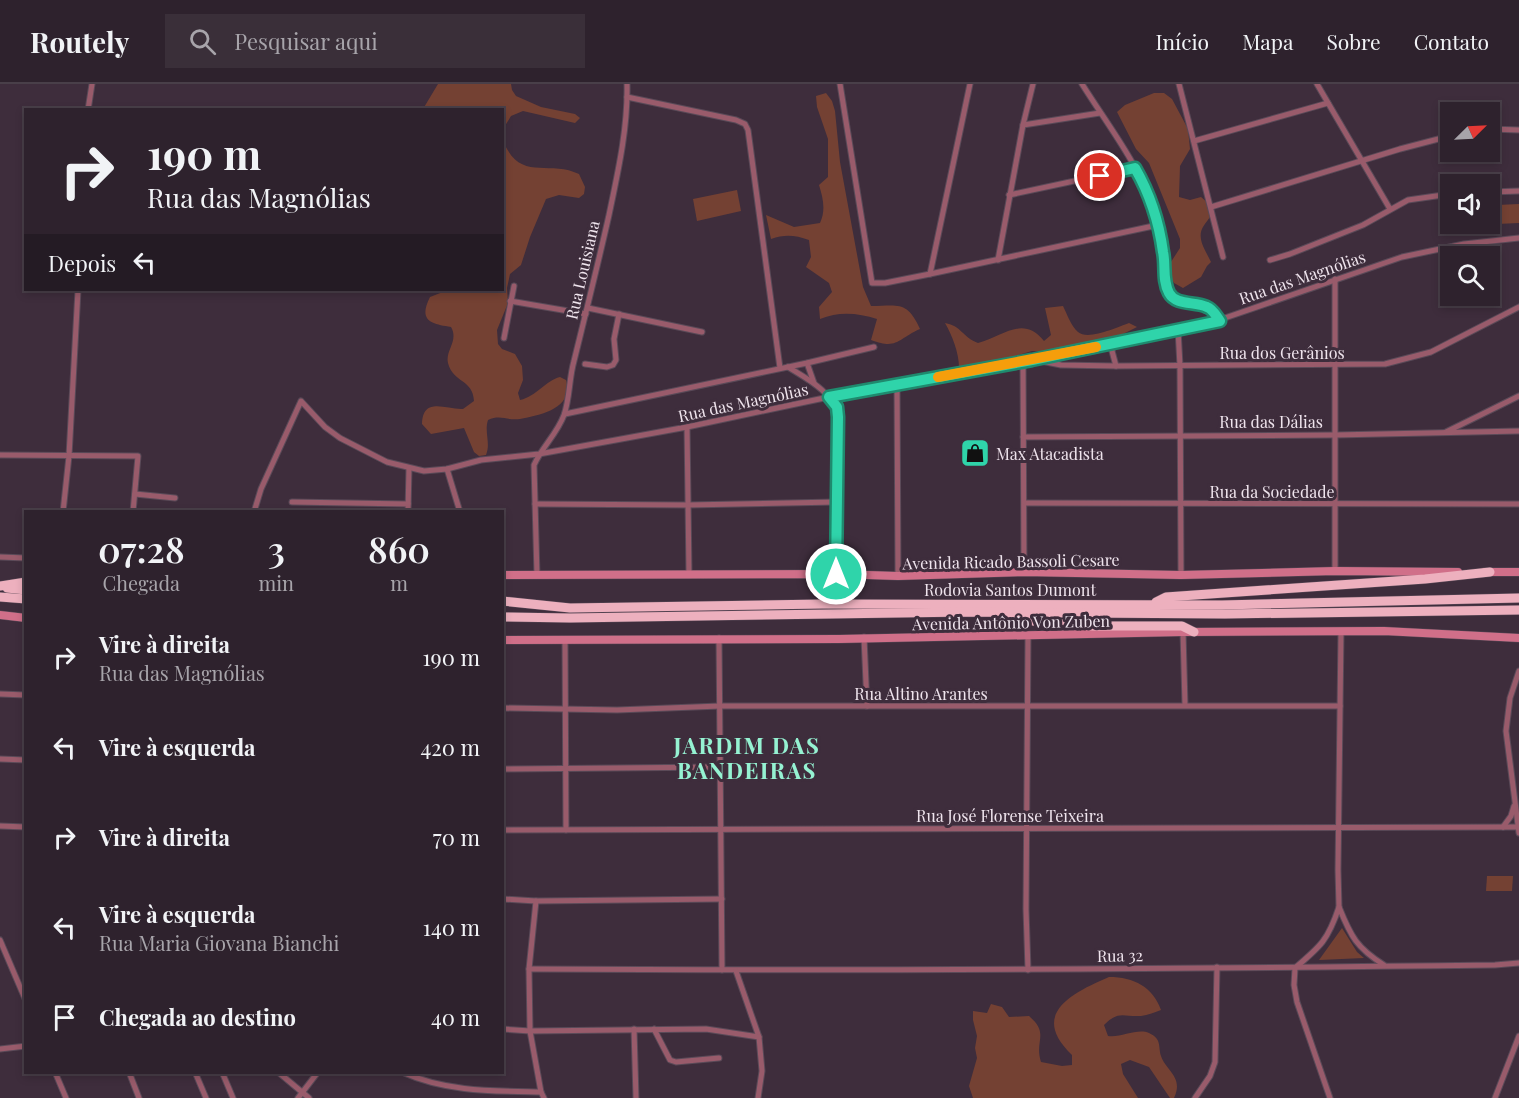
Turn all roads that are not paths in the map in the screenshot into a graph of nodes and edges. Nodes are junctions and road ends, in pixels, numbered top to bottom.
1 (92, 84) edge
2 (627, 84) edge
3 (840, 84) edge
4 (970, 84) edge
5 (1033, 84) edge
6 (1082, 84) edge
7 (1179, 84) edge
8 (1317, 84) edge
9 (627, 98) junction
10 (1328, 103) junction
11 (88, 108) edge
12 (1100, 113) junction
13 (1023, 125) junction
14 (1500, 129) edge
15 (1519, 130) edge
16 (1440, 139) edge
17 (1194, 141) junction
18 (1360, 161) junction
19 (1135, 168) junction
20 (1500, 192) edge
21 (1519, 192) edge
22 (1009, 195) junction
23 (1440, 195) edge
24 (1211, 207) junction
25 (1390, 209) junction
26 (1158, 225) junction
27 (1519, 238) edge
28 (1224, 257) dead end
29 (998, 260) junction
30 (1270, 260) dead end
31 (930, 274) junction
32 (1335, 279) junction
33 (513, 286) dead end
34 (78, 291) edge
35 (510, 301) junction
36 (1519, 307) edge
37 (588, 308) junction
38 (586, 314) junction
39 (619, 314) junction
40 (1220, 321) junction
41 (1178, 329) junction
42 (702, 332) dead end
43 (504, 338) dead end
44 (1114, 343) junction
45 (874, 347) dead end
46 (1032, 360) junction
47 (1023, 361) junction
48 (807, 363) junction
49 (585, 364) dead end
50 (1116, 366) junction
51 (1180, 366) junction
52 (1335, 366) junction
53 (788, 367) junction
54 (780, 368) junction
55 (815, 385) junction
56 (897, 385) junction
57 (1519, 396) edge
58 (829, 397) junction
59 (565, 414) junction
60 (687, 427) junction
61 (1519, 431) edge
62 (1444, 432) junction
63 (1180, 435) junction
64 (1335, 435) junction
65 (1023, 436) junction
66 (538, 454) junction
67 (0, 455) edge
68 (69, 456) junction
69 (409, 468) junction
70 (447, 469) junction
71 (135, 494) junction
72 (175, 498) dead end
73 (292, 502) dead end
74 (836, 502) junction
75 (1024, 503) junction
76 (408, 504) junction
77 (535, 504) junction
78 (1336, 504) junction
79 (1519, 504) edge
80 (1181, 505) junction
81 (688, 506) junction
82 (63, 510) edge
83 (134, 510) edge
84 (255, 510) edge
85 (408, 510) edge
86 (459, 510) edge
87 (0, 557) edge
88 (24, 558) edge
89 (1335, 571) junction
90 (1024, 572) junction
91 (1490, 572) junction
92 (1519, 572) edge
93 (689, 574) junction
94 (836, 574) junction
95 (504, 575) edge
96 (537, 575) junction
97 (1181, 575) junction
98 (898, 576) junction
99 (24, 582) edge
100 (0, 587) edge
101 (24, 590) edge
102 (0, 597) edge
103 (1519, 598) edge
104 (24, 599) edge
105 (504, 601) edge
106 (1151, 603) junction
107 (1519, 610) edge
108 (967, 612) junction
109 (0, 615) edge
110 (504, 617) edge
111 (24, 618) edge
112 (1183, 632) junction
113 (1194, 632) junction
114 (1341, 632) junction
115 (1028, 636) junction
116 (719, 638) junction
117 (864, 638) junction
118 (504, 640) edge
119 (1518, 640) edge
120 (565, 641) junction
121 (1519, 671) edge
122 (0, 694) edge
123 (24, 695) edge
124 (1185, 705) junction
125 (720, 706) junction
126 (867, 706) junction
127 (1027, 706) junction
128 (1340, 706) junction
129 (504, 708) edge
130 (565, 709) junction
131 (0, 759) edge
132 (24, 760) edge
133 (720, 767) junction
134 (504, 769) edge
135 (566, 769) junction
136 (1515, 802) junction
137 (0, 826) edge
138 (24, 827) edge
139 (1340, 827) junction
140 (1503, 827) junction
141 (1026, 828) junction
142 (504, 830) edge
143 (566, 830) junction
144 (721, 830) junction
145 (1518, 830) edge
146 (504, 899) edge
147 (722, 899) junction
148 (536, 901) junction
149 (1339, 907) junction
150 (0, 940) edge
151 (1519, 963) edge
152 (1217, 967) junction
153 (1386, 967) junction
154 (1295, 968) junction
155 (529, 969) junction
156 (722, 970) junction
157 (1028, 970) junction
158 (736, 971) junction
159 (24, 996) edge
160 (504, 1029) edge
161 (633, 1029) junction
162 (654, 1029) junction
163 (530, 1031) junction
164 (1519, 1036) edge
165 (759, 1037) junction
166 (24, 1046) edge
167 (0, 1049) edge
168 (719, 1058) dead end
169 (57, 1074) edge
170 (130, 1074) edge
171 (196, 1074) edge
172 (223, 1074) edge
173 (280, 1074) edge
174 (316, 1074) edge
175 (408, 1074) edge
176 (542, 1095) edge
177 (300, 1096) edge
178 (66, 1098) edge
179 (139, 1098) edge
180 (206, 1098) edge
181 (233, 1098) edge
182 (309, 1098) edge
183 (636, 1098) edge
184 (758, 1098) edge
185 (1195, 1098) edge
186 (1330, 1098) edge
187 (1495, 1098) edge

1 - 11 street
2 - 9 street, Rua Louisiana
3 - 31 street
4 - 31 street
5 - 13 street
6 - 12 street
7 - 17 street
8 - 10 street
9 - 37 street, Rua Louisiana
9 - 54 street
10 - 17 street
10 - 18 street
12 - 13 street
12 - 19 street
13 - 22 street
14 - 15 street
16 - 18 street
17 - 24 street
18 - 24 street
18 - 25 street
19 - 22 street
19 - 26 street
20 - 21 street
22 - 29 street
23 - 25 street
24 - 28 street
25 - 30 street
26 - 29 street
26 - 40 street
27 - 32 street, Rua das Magnólias
29 - 31 street
32 - 40 street, Rua das Magnólias
32 - 52 street
33 - 35 street
34 - 68 street
35 - 38 street
35 - 43 street
36 - 52 street, Rua dos Gerânios
37 - 38 street, Rua Louisiana
37 - 39 street
38 - 59 street, Rua Louisiana
39 - 42 street
39 - 49 street
40 - 41 street, Rua das Magnólias
41 - 44 street, Rua das Magnólias
41 - 51 street
44 - 46 street, Rua das Magnólias
44 - 50 street
45 - 48 street
46 - 47 street, Rua das Magnólias
46 - 50 street, Rua dos Gerânios
47 - 56 street, Rua das Magnólias
47 - 65 street
48 - 53 street
48 - 55 street
50 - 51 street, Rua dos Gerânios
51 - 52 street, Rua dos Gerânios
51 - 63 street
52 - 64 street
53 - 54 street
53 - 55 street
54 - 59 street
55 - 58 street
56 - 58 street, Rua das Magnólias
56 - 98 street
57 - 62 street
58 - 60 street, Rua das Magnólias
58 - 74 street
59 - 66 street, Rua Louisiana
60 - 66 street, Rua das Magnólias
60 - 81 street
61 - 62 street, Rua das Dálias
62 - 64 street, Rua das Dálias
63 - 64 street, Rua das Dálias
63 - 65 street, Rua das Dálias
63 - 80 street
64 - 78 street
65 - 75 street
66 - 70 street, Rua das Magnólias
66 - 77 street
67 - 68 street
68 - 71 street
68 - 82 street
69 - 70 street, Rua das Magnólias
69 - 76 street
69 - 84 street, Rua das Magnólias
70 - 86 street
71 - 72 street
71 - 83 street
73 - 76 street
74 - 81 street
74 - 94 street
75 - 80 street, Rua da Sociedade
75 - 90 street
76 - 85 street
77 - 81 street
77 - 96 street
78 - 79 street, Rua da Sociedade
78 - 80 street, Rua da Sociedade
78 - 89 street
80 - 97 street
81 - 93 street
87 - 88 street
89 - 91 street, Avenida Ricado Bassoli Cesare
89 - 97 street, Avenida Ricado Bassoli Cesare
90 - 97 street, Avenida Ricado Bassoli Cesare
90 - 98 street, Avenida Ricado Bassoli Cesare
91 - 92 street, Avenida Ricado Bassoli Cesare
91 - 106 highway
93 - 94 street, Avenida Ricado Bassoli Cesare
93 - 96 street, Avenida Ricado Bassoli Cesare
94 - 98 street, Avenida Ricado Bassoli Cesare
95 - 96 street, Avenida Ricado Bassoli Cesare
99 - 100 highway
100 - 101 highway
102 - 104 highway
103 - 106 highway, Rodovia Santos Dumont
105 - 106 highway, Rodovia Santos Dumont
107 - 108 highway, Rodovia Santos Dumont
108 - 110 highway, Rodovia Santos Dumont
108 - 113 highway
109 - 111 street
112 - 113 street, Avenida Antônio Von Zuben
112 - 115 street, Avenida Antônio Von Zuben
112 - 124 street
113 - 114 street, Avenida Antônio Von Zuben
114 - 119 street, Avenida Antônio Von Zuben
114 - 128 street
115 - 117 street, Avenida Antônio Von Zuben
115 - 127 street
116 - 117 street, Avenida Antônio Von Zuben
116 - 120 street, Avenida Antônio Von Zuben
116 - 125 street
117 - 126 street
118 - 120 street, Avenida Antônio Von Zuben
120 - 130 street
121 - 136 street
122 - 123 street
124 - 127 street, Rua Altino Arantes
124 - 128 street, Rua Altino Arantes
125 - 126 street, Rua Altino Arantes
125 - 130 street, Rua Altino Arantes
125 - 133 street
126 - 127 street, Rua Altino Arantes
127 - 141 street
128 - 139 street
129 - 130 street, Rua Altino Arantes
130 - 135 street
131 - 132 street
133 - 135 street
133 - 144 street
134 - 135 street
135 - 143 street
136 - 140 street
136 - 145 street
137 - 138 street
139 - 140 street, Rua José Florense Teixeira
139 - 141 street, Rua José Florense Teixeira
139 - 149 street
140 - 145 street, Rua José Florense Teixeira
141 - 144 street, Rua José Florense Teixeira
141 - 157 street
142 - 143 street, Rua José Florense Teixeira
143 - 144 street, Rua José Florense Teixeira
144 - 147 street
146 - 148 street
147 - 148 street
147 - 156 street
148 - 155 street
149 - 153 street
149 - 154 street
150 - 159 street
151 - 153 street, Rua 32
152 - 154 street, Rua 32
152 - 157 street, Rua 32
152 - 185 street
153 - 154 street, Rua 32
154 - 186 street
155 - 156 street, Rua 32
155 - 163 street
156 - 158 street, Rua 32
157 - 158 street, Rua 32
158 - 165 street
160 - 163 street
161 - 162 street
161 - 163 street
161 - 183 street
162 - 165 street
162 - 168 street
163 - 176 street
164 - 187 street
165 - 184 street
166 - 167 street
169 - 178 street
170 - 179 street
171 - 180 street
172 - 181 street
173 - 177 street
174 - 177 street
175 - 176 street
177 - 182 street

